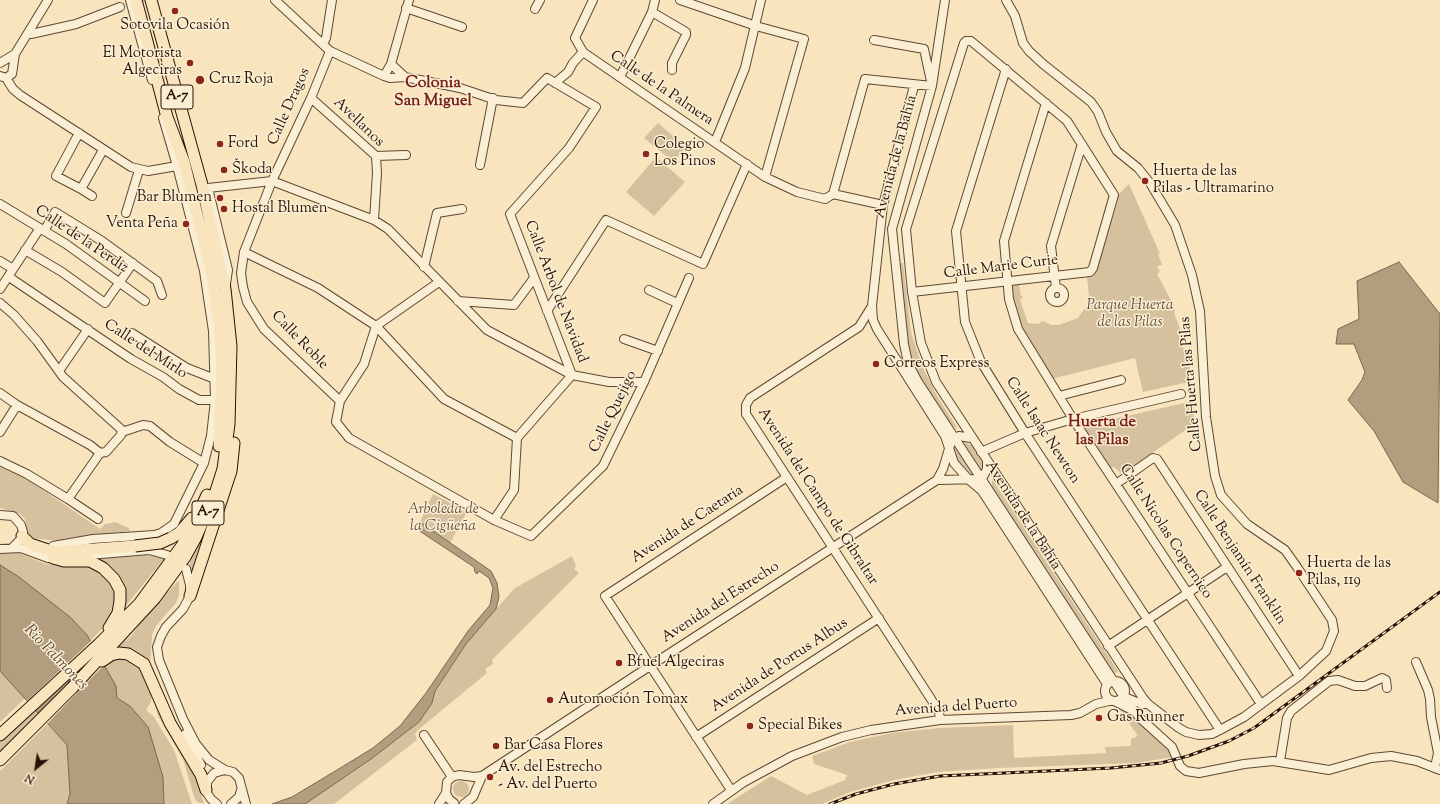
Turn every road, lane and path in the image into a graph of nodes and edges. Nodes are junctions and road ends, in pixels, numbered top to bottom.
1 (48, 0) edge
2 (130, 0) edge
3 (156, 0) edge
4 (275, 0) edge
5 (332, 0) edge
6 (540, 0) edge
7 (593, 0) edge
8 (655, 0) edge
9 (680, 0) edge
10 (761, 0) edge
11 (945, 0) edge
12 (1006, 0) edge
13 (144, 1) edge
14 (407, 4) edge
15 (120, 7) dead end
16 (535, 9) dead end
17 (652, 12) junction
18 (150, 22) junction
19 (756, 26) junction
20 (462, 27) dead end
21 (28, 33) junction
22 (874, 40) dead end
23 (323, 44) junction
24 (330, 50) junction
25 (583, 52) junction
26 (15, 54) junction
27 (2, 62) edge
28 (391, 64) junction
29 (13, 66) junction
30 (1006, 69) junction
31 (672, 70) dead end
32 (384, 76) junction
33 (405, 76) junction
34 (620, 77) junction
35 (3, 79) edge
36 (555, 83) junction
37 (914, 86) junction
38 (932, 86) junction
39 (311, 98) junction
40 (493, 98) junction
41 (1046, 103) junction
42 (79, 133) junction
43 (714, 142) junction
44 (1082, 144) junction
45 (103, 150) junction
46 (406, 155) dead end
47 (376, 156) junction
48 (180, 164) junction
49 (747, 164) junction
50 (480, 165) dead end
51 (139, 170) junction
52 (765, 177) junction
53 (272, 181) junction
54 (81, 189) junction
55 (206, 192) junction
56 (834, 194) junction
57 (92, 196) dead end
58 (0, 204) edge
59 (883, 205) junction
60 (462, 209) dead end
61 (126, 213) dead end
62 (374, 220) junction
63 (42, 230) junction
64 (25, 250) junction
65 (244, 252) junction
66 (0, 261) edge
67 (133, 263) junction
68 (424, 267) junction
69 (11, 273) junction
70 (1055, 276) junction
71 (534, 278) junction
72 (689, 278) dead end
73 (1007, 281) junction
74 (439, 282) junction
75 (119, 283) junction
76 (960, 286) junction
77 (1056, 288) dead end
78 (0, 289) edge
79 (649, 290) dead end
80 (912, 292) junction
81 (162, 295) dead end
82 (145, 301) dead end
83 (458, 301) junction
84 (677, 302) junction
85 (0, 303) edge
86 (872, 306) junction
87 (547, 311) junction
88 (376, 326) junction
89 (859, 327) junction
90 (88, 329) junction
91 (878, 331) junction
92 (132, 333) dead end
93 (624, 339) dead end
94 (231, 346) junction
95 (658, 351) junction
96 (59, 371) junction
97 (572, 375) junction
98 (215, 380) junction
99 (1121, 380) dead end
100 (644, 382) junction
101 (0, 393) edge
102 (1181, 394) dead end
103 (1059, 396) junction
104 (215, 400) junction
105 (340, 401) junction
106 (17, 405) junction
107 (1073, 419) junction
108 (0, 432) edge
109 (122, 432) junction
110 (1025, 433) junction
111 (517, 438) junction
112 (955, 438) junction
113 (971, 438) junction
114 (949, 446) junction
115 (981, 452) junction
116 (100, 453) junction
117 (0, 461) edge
118 (988, 462) junction
119 (204, 463) junction
120 (787, 477) junction
121 (952, 479) junction
122 (982, 479) junction
123 (937, 480) junction
124 (969, 480) junction
125 (1116, 484) junction
126 (209, 489) junction
127 (982, 490) junction
128 (68, 499) junction
129 (2, 513) edge
130 (98, 520) dead end
131 (494, 520) junction
132 (22, 534) junction
133 (53, 546) junction
134 (833, 547) junction
135 (12, 548) junction
136 (0, 549) edge
137 (53, 558) junction
138 (1227, 567) junction
139 (1188, 593) junction
140 (190, 596) junction
141 (879, 618) junction
142 (1149, 619) junction
143 (1108, 646) junction
144 (106, 650) junction
145 (1416, 662) dead end
146 (650, 666) junction
147 (1122, 666) junction
148 (1299, 676) junction
149 (1111, 684) junction
150 (1125, 688) junction
151 (1387, 688) dead end
152 (1124, 697) junction
153 (1114, 700) junction
154 (1145, 701) junction
155 (1096, 704) junction
156 (1261, 704) junction
157 (1134, 711) junction
158 (940, 720) junction
159 (1220, 730) junction
160 (0, 735) edge
161 (424, 735) dead end
162 (696, 737) junction
163 (0, 760) edge
164 (1280, 761) junction
165 (1438, 769) edge
166 (225, 770) junction
167 (466, 776) junction
168 (482, 776) junction
169 (452, 777) junction
170 (206, 786) junction
171 (242, 789) junction
172 (475, 790) junction
173 (731, 790) junction
174 (446, 793) junction
175 (467, 803) edge
176 (217, 804) edge
177 (231, 804) edge
178 (246, 804) edge
179 (439, 804) edge
180 (445, 804) edge
181 (456, 804) edge
182 (713, 804) edge

1 - 21 street
2 - 48 street
3 - 55 street
4 - 23 street
5 - 23 street
6 - 16 street
7 - 25 street
8 - 17 street
9 - 19 street
10 - 19 street
11 - 38 street, Avenida de la Bahía
12 - 148 street, Calle Huerta las Pilas
13 - 18 highway
13 - 48 highway, A-7
13 - 55 highway, A-7
14 - 20 street
14 - 28 street
15 - 21 street
17 - 31 street, Calle de la Palmera
17 - 34 street
18 - 48 highway
18 - 55 highway
19 - 43 street
19 - 52 street
21 - 26 street
22 - 38 street
23 - 24 street
24 - 32 street
24 - 39 street, Calle Dragos
25 - 34 street, Calle de la Palmera
25 - 36 street
26 - 27 street
26 - 29 street
27 - 29 street
28 - 32 street
28 - 33 street
29 - 35 street
30 - 41 street
30 - 76 street, Calle Isaac Newton
30 - 80 street
32 - 33 street
33 - 40 street
34 - 43 street, Calle de la Palmera
35 - 42 street
36 - 40 street
36 - 71 street, Calle Arbol de Navidad
37 - 38 street
37 - 56 street
37 - 59 street
38 - 112 street, Avenida de la Bahía
39 - 47 street, Avellanos
39 - 53 street, Calle Dragos
40 - 50 street
41 - 44 street
41 - 73 street, Calle Nicolas Copernico
42 - 45 street
42 - 54 street
43 - 49 street, Calle de la Palmera
44 - 70 street
44 - 70 street, Calle Marie Curie
45 - 51 street
45 - 54 street
46 - 47 street
47 - 62 street, Avellanos
48 - 51 street
48 - 98 street
48 - 126 highway, A-7
49 - 52 street, Calle de la Palmera
49 - 87 street
51 - 61 street
52 - 56 street, Calle de la Palmera
53 - 55 street
53 - 62 street
53 - 65 street, Calle Roble
54 - 57 street
55 - 94 highway, A-7
56 - 59 street, Calle de la Palmera
58 - 63 street, Calle de la Perdiz
59 - 86 street, Avenida de la Bahía
60 - 68 street
62 - 68 street
63 - 64 street
63 - 67 street
63 - 75 street, Calle de la Perdiz
64 - 69 street
64 - 75 street
65 - 88 street
65 - 105 street, Calle Roble
66 - 69 street, Calle del Mirlo
67 - 75 street
67 - 81 street
68 - 74 street
69 - 78 street
69 - 90 street, Calle del Mirlo
70 - 73 street, Calle Marie Curie
70 - 77 street
71 - 83 street
71 - 87 street, Calle Arbol de Navidad
72 - 84 street, Calle Quejigo
73 - 76 street, Calle Marie Curie
73 - 103 street, Calle Nicolas Copernico
74 - 83 street
74 - 88 street
75 - 82 street, Calle de la Perdiz
76 - 80 street, Calle Marie Curie
76 - 110 street, Calle Isaac Newton
79 - 84 street
80 - 113 street
83 - 97 street
84 - 95 street, Calle Quejigo
85 - 96 street
86 - 89 street, Avenida del Campo de Gibraltar
86 - 91 street, Avenida de la Bahía
87 - 97 street, Calle Arbol de Navidad
88 - 105 street
88 - 111 street
89 - 91 street
89 - 120 street, Avenida del Campo de Gibraltar
90 - 96 street
90 - 104 street, Calle del Mirlo
91 - 114 street, Avenida de la Bahía
92 - 98 street
93 - 95 street
94 - 140 highway
94 - 144 highway, A-7
95 - 100 street, Calle Quejigo
96 - 109 street
97 - 100 street
97 - 111 street
98 - 104 street
99 - 103 street
100 - 131 street, Calle Quejigo
101 - 106 street
102 - 107 street
103 - 107 street, Calle Nicolas Copernico
104 - 119 street
105 - 131 street
106 - 108 street
106 - 116 street
107 - 110 street
107 - 125 street, Calle Nicolas Copernico
109 - 116 street
109 - 119 street
110 - 115 street
110 - 142 street, Calle Isaac Newton
111 - 131 street
112 - 113 street
112 - 114 street
112 - 122 street, Avenida de la Bahía
113 - 115 street
114 - 123 street
114 - 124 street, Avenida de la Bahía
115 - 118 street
116 - 128 street
117 - 128 street
118 - 122 street
118 - 143 street
119 - 133 street
120 - 134 street, Avenida del Campo de Gibraltar
120 - 146 street, Avenida de Caetaria
121 - 123 street
121 - 124 street
121 - 127 street
122 - 124 street
122 - 149 street, Avenida de la Bahía
123 - 134 street, Avenida del Estrecho
124 - 127 street, Avenida de la Bahía
125 - 138 street, Calle Benjamín Franklin
125 - 139 street, Calle Nicolas Copernico
126 - 132 highway, bridge
126 - 144 highway, A-7
127 - 149 street, Avenida de la Bahía
128 - 130 street
129 - 132 street
132 - 133 street
132 - 135 street
133 - 137 street
134 - 141 street, Avenida del Campo de Gibraltar
134 - 146 street, Avenida del Estrecho
135 - 136 street
135 - 137 street
137 - 144 highway
138 - 139 street
138 - 148 street, Calle Benjamín Franklin
139 - 142 street
139 - 156 street, Calle Nicolas Copernico
140 - 166 street
140 - 170 street
141 - 158 street, Avenida del Campo de Gibraltar
141 - 162 street, Avenida de Portus Albus
142 - 143 street
142 - 159 street, Calle Isaac Newton
143 - 147 street
144 - 160 highway, A-7
144 - 163 highway
144 - 170 highway
145 - 165 street
146 - 162 street
146 - 168 street, Avenida del Estrecho
147 - 149 street
147 - 154 street
148 - 156 street, Calle Huerta las Pilas
149 - 150 street
149 - 152 street, Avenida de la Bahía
149 - 153 street
149 - 155 street
150 - 152 street
150 - 154 street
151 - 164 street
152 - 153 street
152 - 154 street
152 - 157 street, Avenida de la Bahía
153 - 155 street
153 - 157 street
154 - 159 street, Calle Huerta las Pilas
155 - 158 street, Avenida del Puerto
156 - 159 street, Calle Huerta las Pilas
157 - 164 street, Avenida de la Bahía
158 - 173 street, Avenida del Puerto
161 - 169 street
162 - 173 street
164 - 165 street, Avenida de la Bahía
166 - 170 street
166 - 171 street
167 - 168 street
167 - 169 street
167 - 172 street
168 - 172 street
169 - 174 street
170 - 176 street
171 - 177 street
171 - 178 street
172 - 175 street
173 - 182 street, Avenida del Puerto
174 - 179 street
174 - 181 street
180 - 181 street

